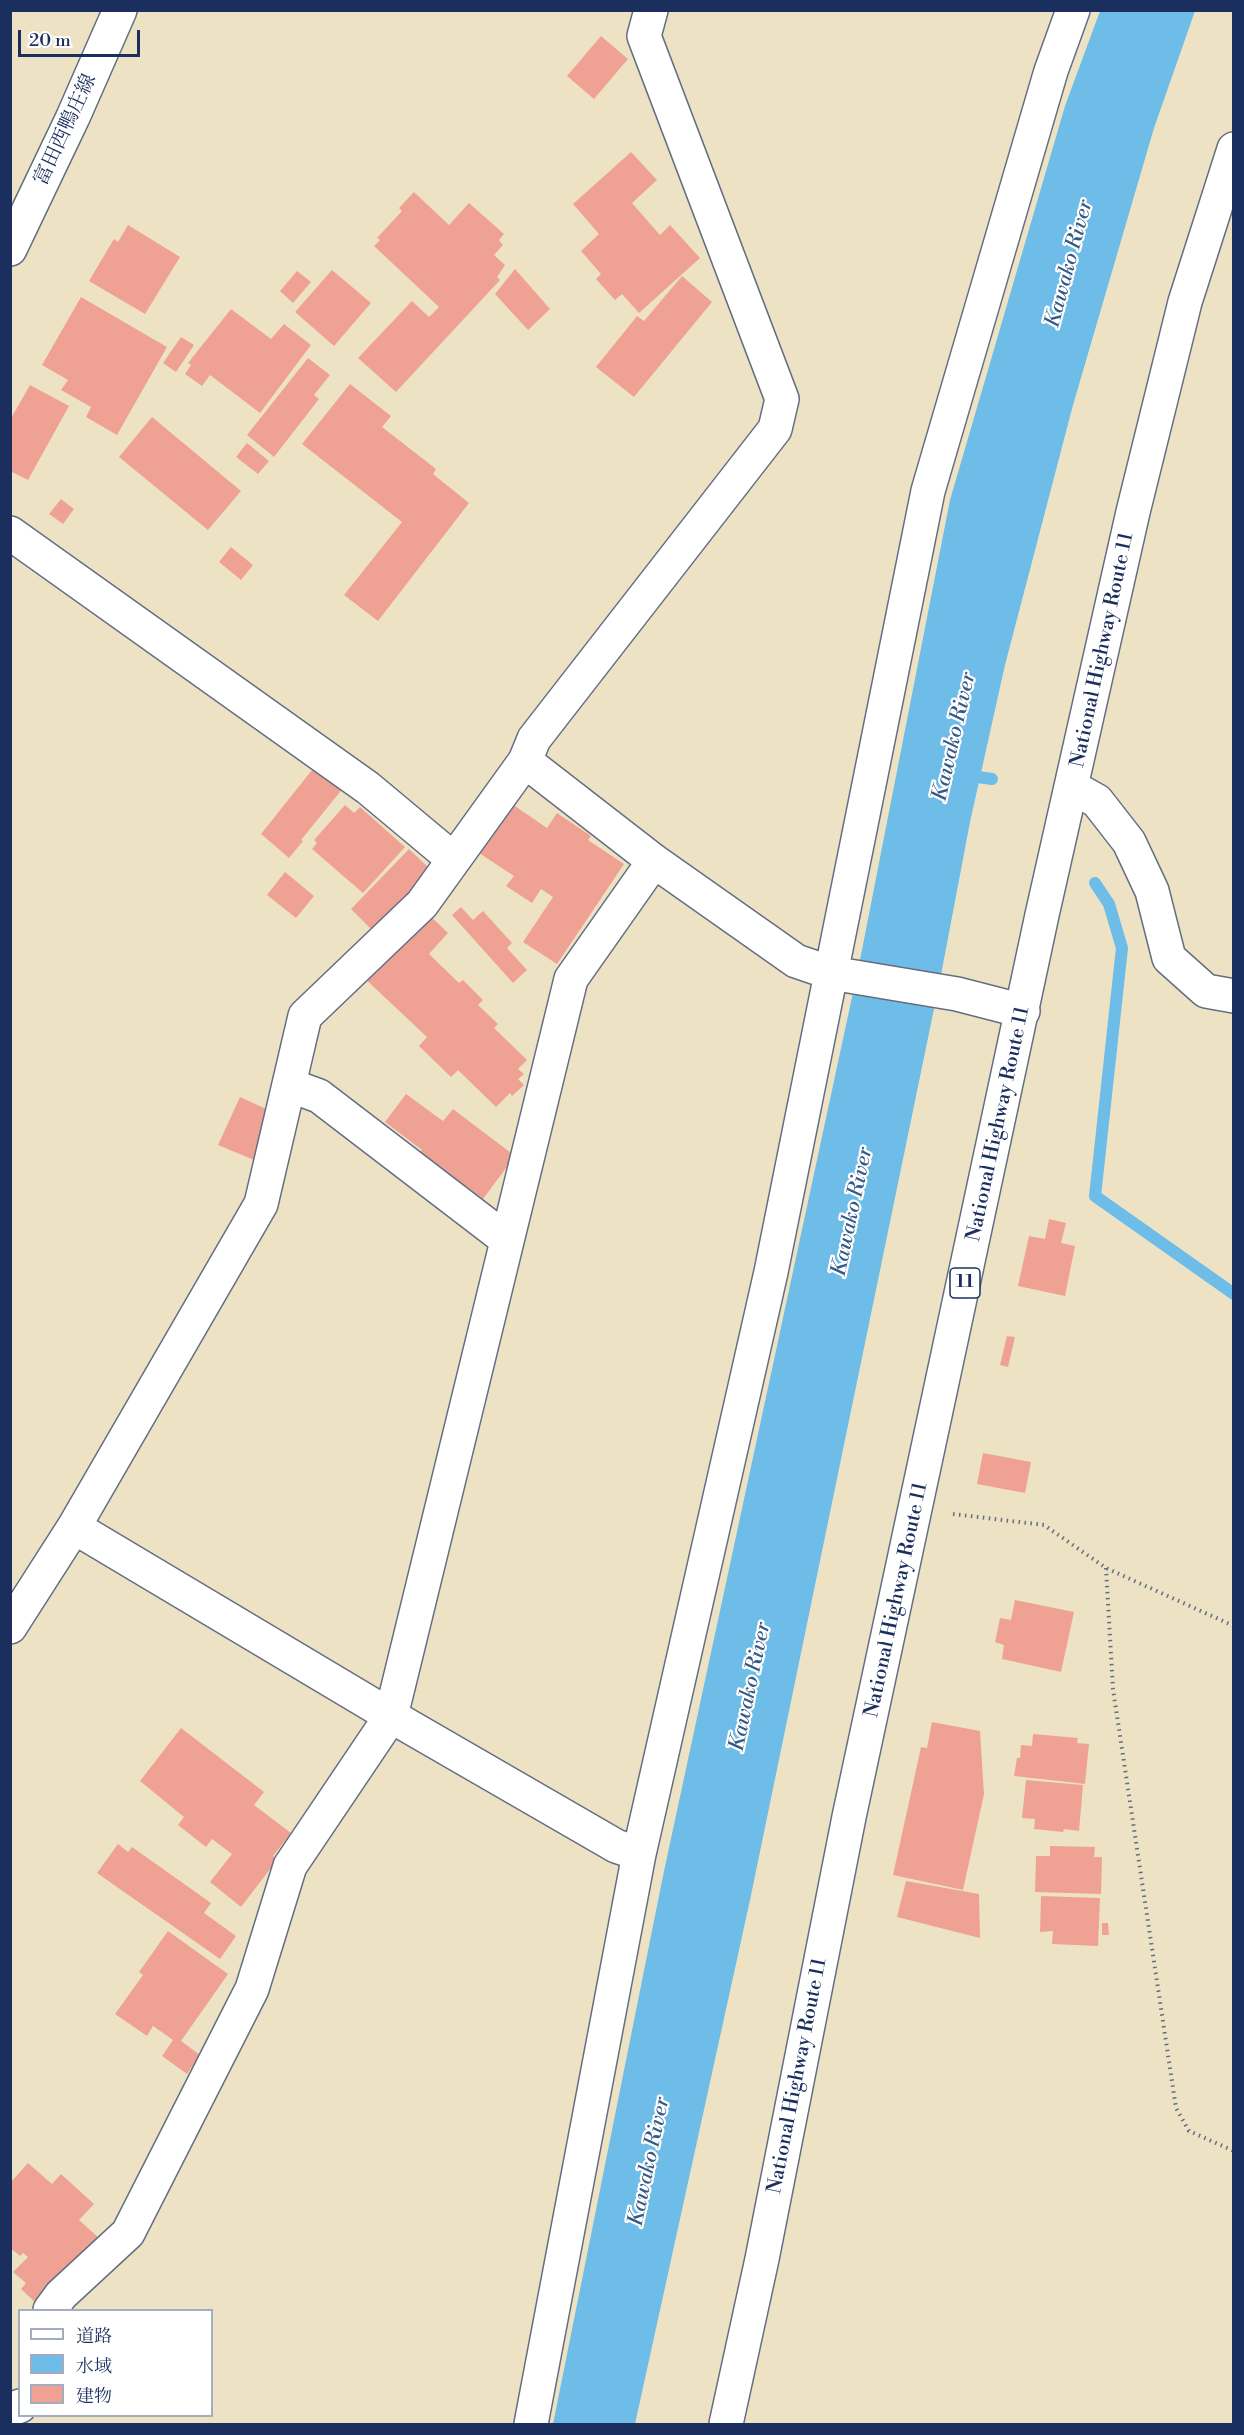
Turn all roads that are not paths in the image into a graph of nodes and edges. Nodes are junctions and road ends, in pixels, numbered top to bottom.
1 (120, 10) edge
2 (651, 10) edge
3 (1073, 10) edge
4 (1233, 149) edge
5 (10, 249) edge
6 (10, 533) edge
7 (525, 761) junction
8 (1072, 787) junction
9 (453, 859) junction
10 (654, 861) junction
11 (838, 974) junction
12 (1233, 996) edge
13 (1023, 1011) junction
14 (289, 1085) junction
15 (507, 1240) junction
16 (74, 1527) junction
17 (10, 1627) edge
18 (391, 1716) junction
19 (639, 1854) junction
20 (51, 2309) edge
21 (531, 2424) edge
22 (726, 2424) edge

1 - 5 main road, 富田西鴨庄線
2 - 7 main road
3 - 11 main road
4 - 8 main road, National Highway Route 11 / 11
6 - 9 main road
7 - 9 main road
7 - 10 main road
8 - 12 main road
8 - 13 main road, National Highway Route 11 / 11
9 - 14 main road
10 - 11 main road
10 - 15 main road
11 - 13 main road
11 - 19 main road
13 - 22 main road, National Highway Route 11 / 11
14 - 15 main road
14 - 16 main road
15 - 18 main road
16 - 17 main road
16 - 18 main road
18 - 19 main road
18 - 20 main road
19 - 21 main road

